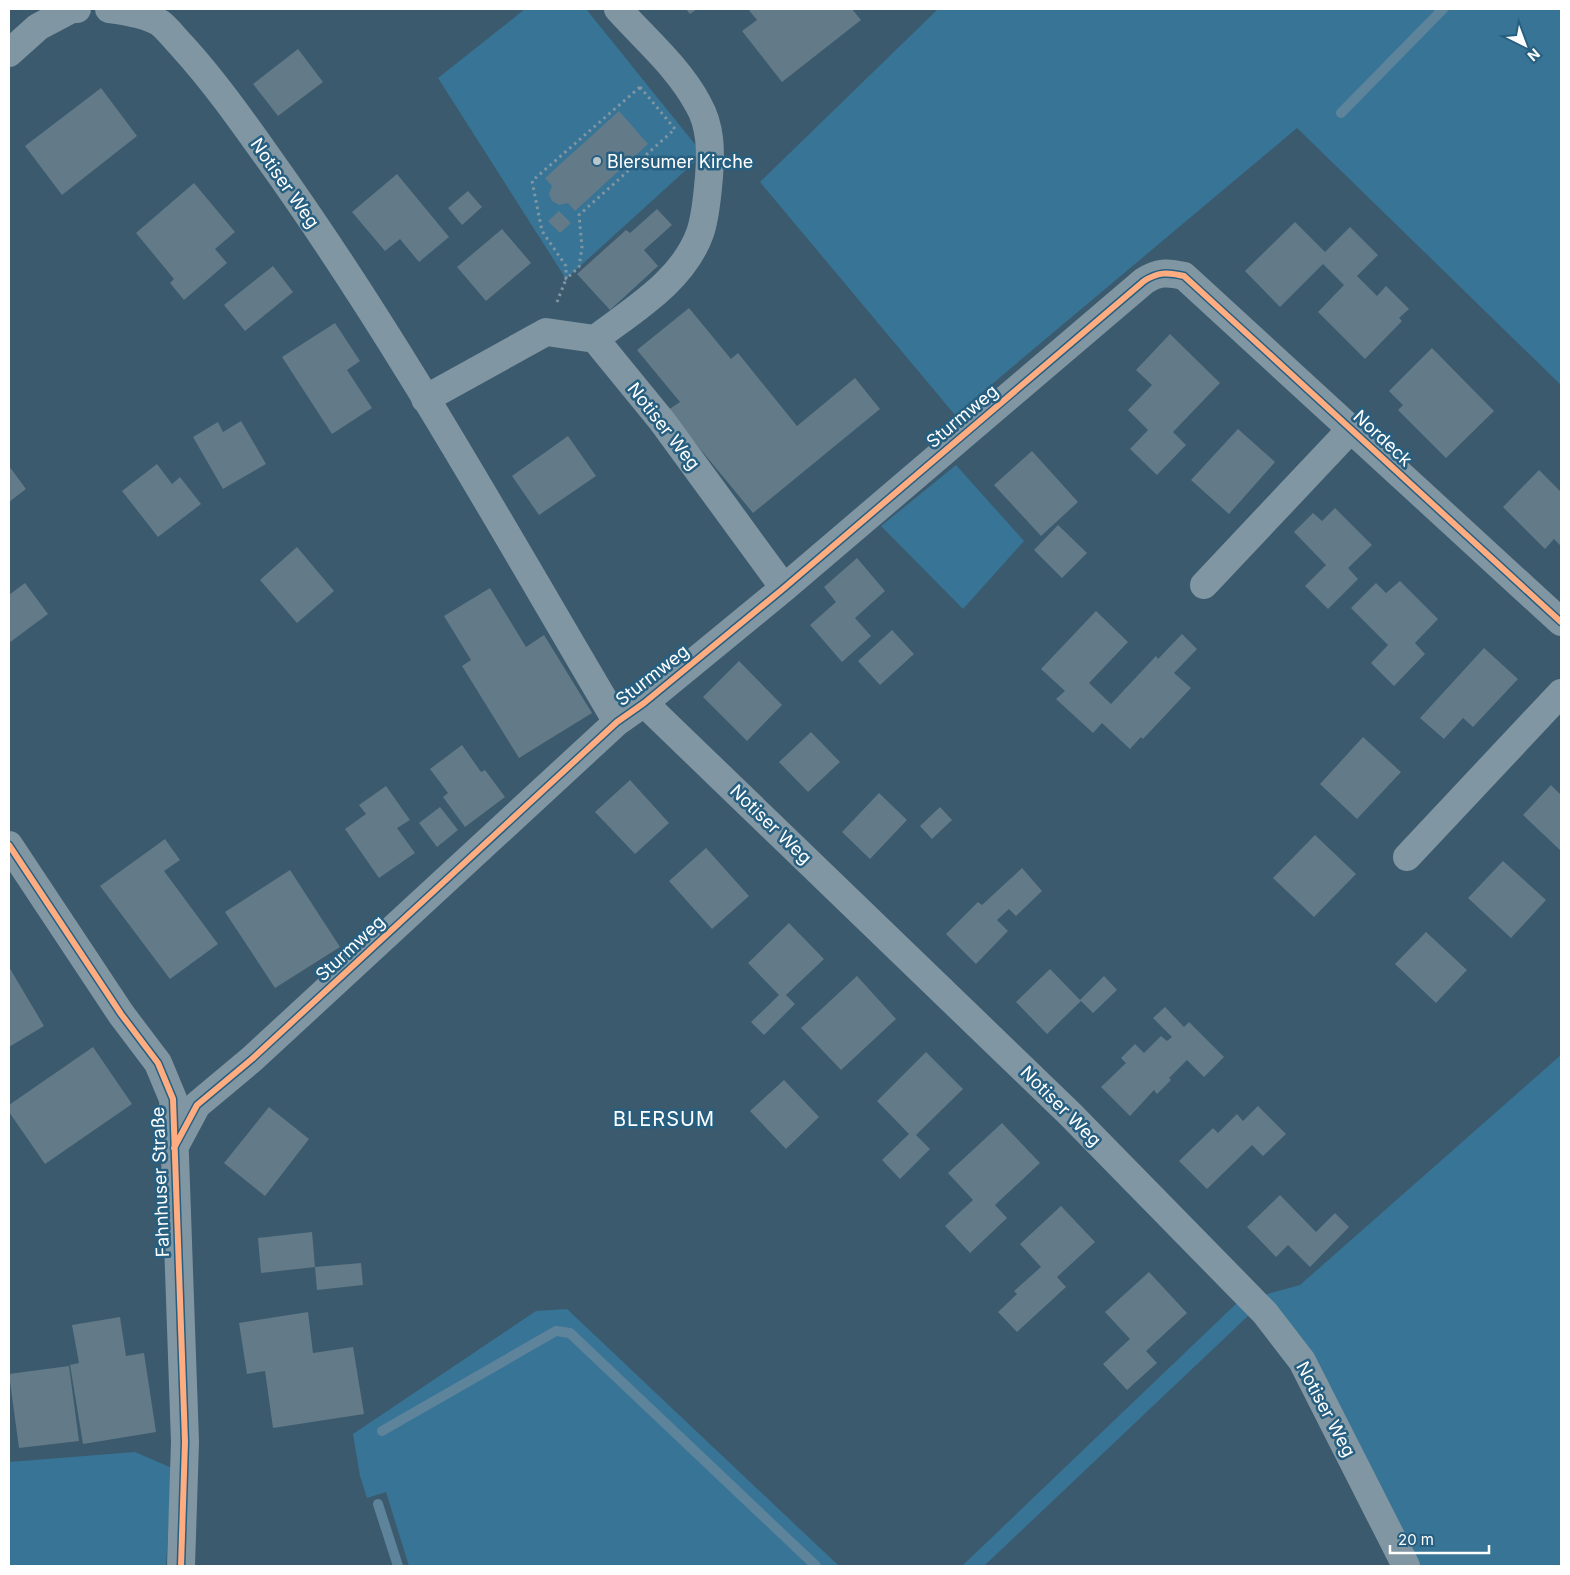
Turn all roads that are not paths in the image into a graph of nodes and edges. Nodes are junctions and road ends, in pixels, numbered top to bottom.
1 (77, 9) edge
2 (109, 9) edge
3 (618, 9) edge
4 (9, 53) edge
5 (1184, 276) joint
6 (595, 339) junction
7 (425, 399) junction
8 (1351, 429) junction
9 (1204, 585) dead end
10 (784, 588) junction
11 (1561, 622) edge
12 (1561, 693) edge
13 (644, 703) junction
14 (617, 722) junction
15 (9, 845) edge
16 (1407, 857) dead end
17 (174, 1148) junction
18 (181, 1566) edge
19 (1406, 1566) edge

1 - 4 street
2 - 7 street, Notiser Weg
3 - 6 street
5 - 8 street, Nordeck
5 - 10 street, Sturmweg
6 - 7 street
6 - 10 street, Notiser Weg
7 - 14 street, Notiser Weg
8 - 9 street, Nordeck
8 - 11 street, Nordeck
10 - 13 street, Sturmweg
12 - 16 street
13 - 14 street, Sturmweg
13 - 19 street, Notiser Weg
14 - 17 street, Sturmweg
15 - 17 street, Fahnhuser Straße
17 - 18 street, Fahnhuser Straße

